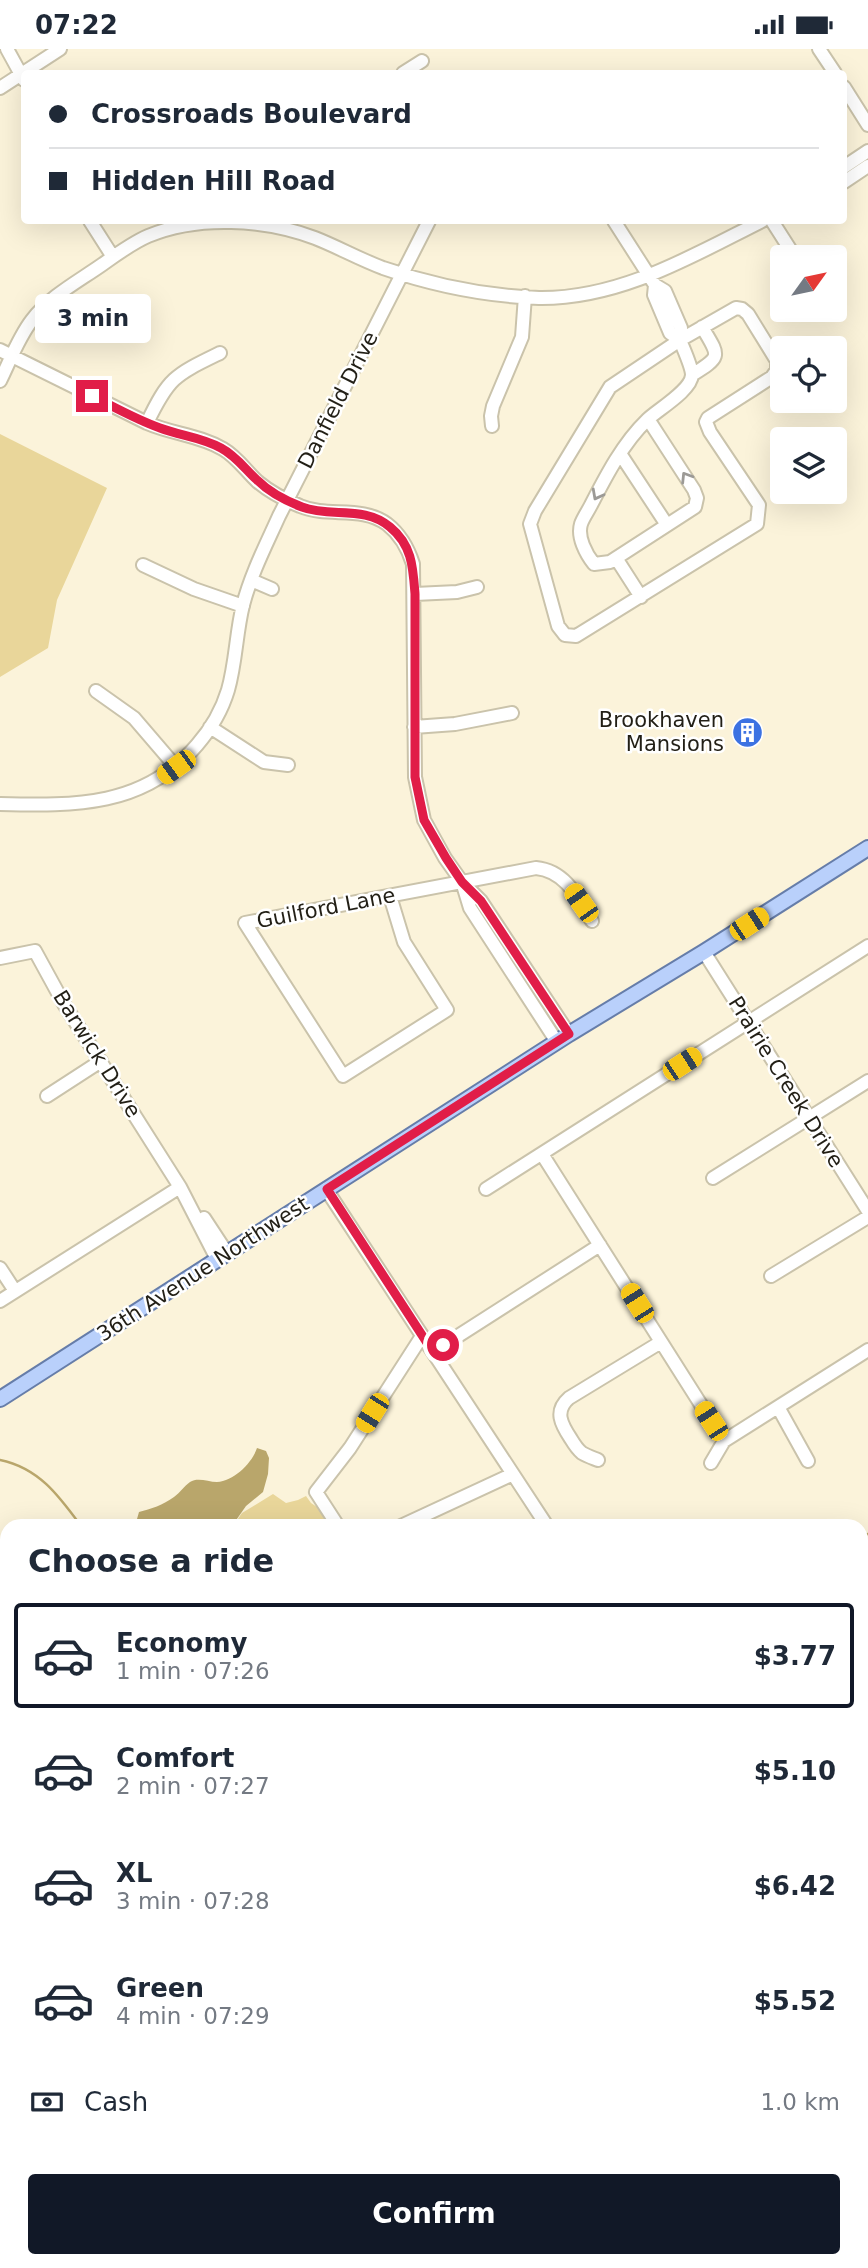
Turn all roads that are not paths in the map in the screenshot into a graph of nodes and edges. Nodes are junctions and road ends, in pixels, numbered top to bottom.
1 (8, 49) edge
2 (60, 49) edge
3 (819, 49) edge
4 (422, 61) dead end
5 (32, 70) edge
6 (408, 70) edge
7 (833, 70) edge
8 (21, 73) edge
9 (21, 78) edge
10 (0, 88) edge
11 (847, 92) edge
12 (868, 125) edge
13 (868, 151) edge
14 (847, 165) edge
15 (868, 166) edge
16 (847, 180) edge
17 (92, 224) edge
18 (202, 224) edge
19 (257, 224) edge
20 (427, 224) edge
21 (616, 224) edge
22 (756, 224) edge
23 (774, 224) edge
24 (787, 245) edge
25 (113, 257) junction
26 (402, 273) junction
27 (652, 280) junction
28 (526, 296) junction
29 (702, 327) junction
30 (680, 340) junction
31 (0, 350) edge
32 (220, 353) dead end
33 (12, 356) junction
34 (692, 375) junction
35 (0, 381) edge
36 (648, 419) junction
37 (147, 423) junction
38 (492, 426) dead end
39 (621, 455) junction
40 (287, 500) junction
41 (667, 525) junction
42 (616, 558) junction
43 (143, 565) dead end
44 (251, 580) junction
45 (477, 587) dead end
46 (272, 589) dead end
47 (415, 594) junction
48 (641, 597) junction
49 (243, 606) junction
50 (96, 691) dead end
51 (512, 713) dead end
52 (210, 727) junction
53 (414, 727) junction
54 (288, 765) dead end
55 (176, 767) junction
56 (0, 804) edge
57 (868, 848) edge
58 (462, 882) junction
59 (390, 897) junction
60 (592, 921) dead end
61 (868, 946) edge
62 (704, 952) junction
63 (0, 958) edge
64 (747, 1022) junction
65 (563, 1038) junction
66 (101, 1061) junction
67 (868, 1081) edge
68 (47, 1096) dead end
69 (809, 1119) junction
70 (542, 1154) junction
71 (713, 1178) dead end
72 (180, 1187) junction
73 (327, 1189) junction
74 (486, 1189) dead end
75 (868, 1214) edge
76 (600, 1245) junction
77 (222, 1256) junction
78 (0, 1268) edge
79 (771, 1276) dead end
80 (15, 1291) junction
81 (0, 1301) edge
82 (422, 1336) junction
83 (661, 1342) junction
84 (868, 1350) edge
85 (433, 1352) junction
86 (0, 1399) edge
87 (778, 1407) junction
88 (724, 1441) junction
89 (598, 1460) dead end
90 (808, 1461) dead end
91 (711, 1464) dead end
92 (513, 1474) junction
93 (334, 1519) edge
94 (416, 1519) edge
95 (542, 1519) edge

1 - 8 street
2 - 5 street
3 - 7 street
4 - 6 street
9 - 10 street
11 - 12 street
13 - 14 street
15 - 16 street
17 - 25 street
18 - 25 street
19 - 26 street
20 - 26 street, Danfield Drive
21 - 27 street
22 - 27 street
23 - 24 street
25 - 33 street
26 - 28 street
26 - 40 street, Danfield Drive
27 - 28 street
27 - 30 street
28 - 38 street
29 - 30 street
29 - 34 street
29 - 48 street
30 - 34 street
30 - 48 street
31 - 33 street
32 - 37 street
33 - 35 street
33 - 37 street
34 - 36 street
36 - 39 street
41 -> 36 street
37 - 40 street
39 - 41 street
39 -> 42 street
40 - 44 street, Danfield Drive
40 - 47 street
41 - 42 street
42 - 48 street
43 - 49 street
44 - 46 street
44 - 49 street, Danfield Drive
45 - 47 street
47 - 53 street
49 - 52 street, Danfield Drive
50 - 55 street
51 - 53 street
52 - 54 street
52 - 55 street, Danfield Drive
53 - 58 street
55 - 56 street, Danfield Drive
57 - 62 main road, 36th Avenue Northwest
58 - 59 street, Guilford Lane
58 - 60 street, Guilford Lane
58 - 65 street
59 - 59 street, Guilford Lane
61 - 64 street
62 - 64 street, Prairie Creek Drive
62 - 65 main road, 36th Avenue Northwest
63 - 66 street, Barwick Drive
64 - 69 street, Prairie Creek Drive
64 - 70 street
65 - 73 main road, 36th Avenue Northwest
66 - 68 street
66 - 72 street, Barwick Drive
67 - 69 street
69 - 71 street
69 - 75 street, Prairie Creek Drive
70 - 74 street
70 - 76 street
72 - 77 street, Barwick Drive
72 - 80 street
73 - 77 main road, 36th Avenue Northwest
73 - 82 street
75 - 79 street
76 - 83 street
76 - 85 street
77 - 86 main road, 36th Avenue Northwest
78 - 80 street
80 - 81 street
82 - 85 street
82 - 93 street
83 - 88 street
83 - 89 street
84 - 87 street
85 - 92 street
87 - 88 street
87 - 90 street
88 - 91 street
92 - 94 street
92 - 95 street

